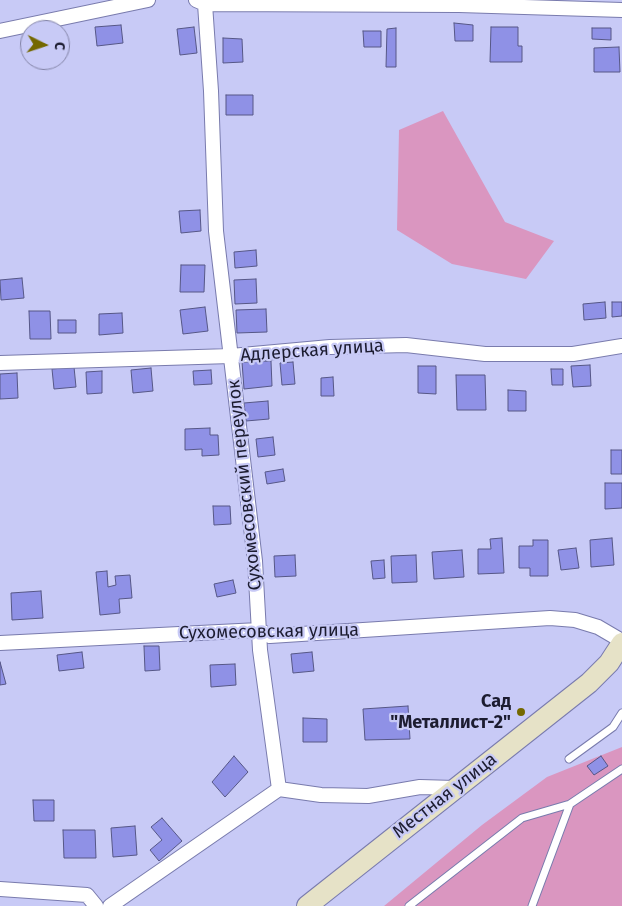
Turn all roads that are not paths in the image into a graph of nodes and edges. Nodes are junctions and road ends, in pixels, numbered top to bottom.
1 (148, 0) edge
2 (200, 2) edge
3 (458, 2) edge
4 (622, 10) edge
5 (0, 32) edge
6 (622, 346) edge
7 (231, 356) junction
8 (0, 363) edge
9 (259, 630) junction
10 (622, 642) edge
11 (0, 643) edge
12 (622, 713) edge
13 (569, 759) dead end
14 (622, 770) edge
15 (455, 788) junction
16 (279, 789) junction
17 (570, 804) junction
18 (0, 889) edge
19 (96, 906) edge
20 (110, 906) edge
21 (307, 906) edge
22 (410, 906) edge
23 (532, 906) edge

1 - 5 street
2 - 3 street
2 - 7 street, Сухомесовский переулок
3 - 4 street
6 - 7 street, Адлерская улица
7 - 8 street, Адлерская улица
7 - 9 street, Сухомесовский переулок
9 - 10 street, Сухомесовская улица
9 - 11 street, Сухомесовская улица
9 - 16 street, Сухомесовский переулок
10 - 15 main road, Местная улица
12 - 13 lane
14 - 17 lane
15 - 16 street
15 - 21 main road, Местная улица
16 - 20 street
17 - 22 lane
17 - 23 lane
18 - 19 street

